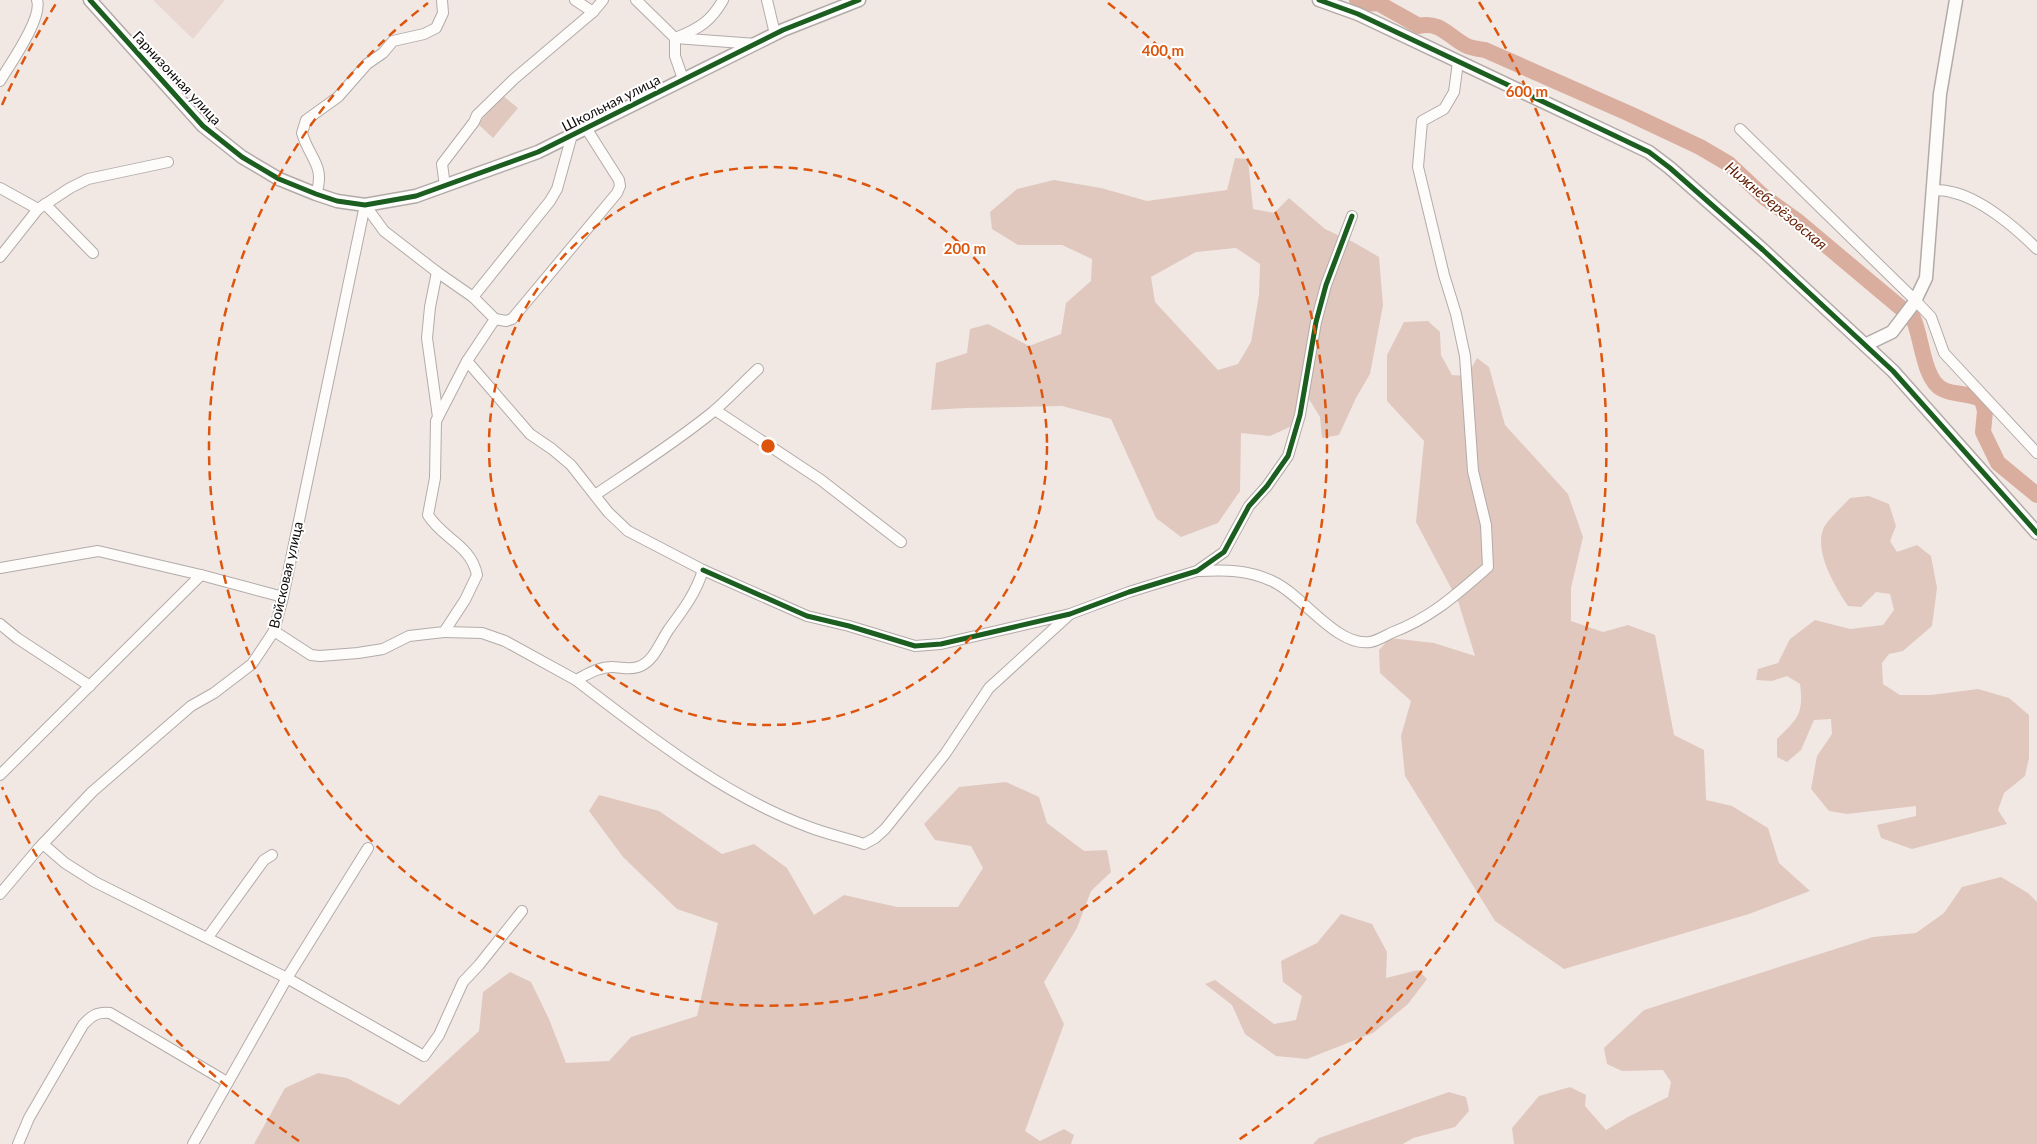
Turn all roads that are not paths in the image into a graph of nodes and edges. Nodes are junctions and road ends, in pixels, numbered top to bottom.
1 (37, 0) edge
2 (90, 0) edge
3 (442, 0) edge
4 (575, 0) edge
5 (603, 0) edge
6 (636, 0) edge
7 (723, 0) edge
8 (767, 0) edge
9 (859, 0) edge
10 (1319, 0) edge
11 (1956, 0) edge
12 (593, 12) junction
13 (775, 34) junction
14 (675, 38) junction
15 (756, 44) junction
16 (1458, 62) junction
17 (683, 79) junction
18 (0, 81) edge
19 (586, 128) junction
20 (1740, 129) dead end
21 (572, 135) junction
22 (168, 162) dead end
23 (445, 186) junction
24 (0, 188) edge
25 (1932, 190) junction
26 (316, 194) junction
27 (365, 204) junction
28 (41, 207) junction
29 (1352, 216) dead end
30 (2037, 249) edge
31 (93, 253) dead end
32 (0, 257) edge
33 (437, 272) junction
34 (473, 297) junction
35 (1916, 300) junction
36 (495, 319) junction
37 (1865, 345) junction
38 (467, 361) junction
39 (758, 369) dead end
40 (716, 410) junction
41 (438, 418) junction
42 (2037, 453) edge
43 (595, 495) junction
44 (2037, 533) edge
45 (901, 542) dead end
46 (0, 568) edge
47 (703, 570) junction
48 (1197, 571) junction
49 (202, 575) junction
50 (283, 597) junction
51 (1070, 614) junction
52 (0, 624) edge
53 (274, 631) junction
54 (444, 632) junction
55 (576, 680) junction
56 (90, 686) junction
57 (0, 775) edge
58 (43, 844) junction
59 (368, 848) dead end
60 (272, 855) dead end
61 (0, 894) edge
62 (522, 911) dead end
63 (208, 937) junction
64 (287, 978) junction
65 (227, 1082) junction
66 (18, 1144) edge
67 (193, 1144) edge

1 - 18 street
2 - 26 street, Гарнизонная улица
3 - 26 street
4 - 12 street
5 - 12 street
6 - 14 street
7 - 14 street
8 - 13 street
9 - 13 street, Школьная улица
10 - 16 street
11 - 25 street
12 - 23 street
13 - 15 street, Школьная улица
14 - 15 street
14 - 17 street
15 - 17 street, Школьная улица
16 - 37 street
16 - 48 street
17 - 19 street, Школьная улица
19 - 21 street, Школьная улица
19 - 36 street
20 - 35 street
21 - 23 street, Школьная улица
21 - 34 street
22 - 28 street
23 - 27 street, Школьная улица
24 - 28 street
25 - 30 street
25 - 35 street
26 - 27 street, Гарнизонная улица
27 - 33 street
27 - 50 street, Войсковая улица
28 - 31 street
28 - 32 street
29 - 48 street
33 - 34 street
33 - 41 street
34 - 36 street
35 - 37 street
35 - 42 street
36 - 38 street
37 - 44 street
38 - 41 street
38 - 43 street
39 - 40 street
40 - 43 street
40 - 45 street
41 - 54 street
43 - 47 street
46 - 49 street
47 - 51 street
47 - 55 street
48 - 51 street
49 - 50 street
49 - 56 street
50 - 53 street, Войсковая улица
51 - 55 street
52 - 56 street
53 - 54 street
53 - 58 street, Войсковая улица
54 - 55 street
56 - 57 street
58 - 61 street, Войсковая улица
58 - 63 street
59 - 64 street
60 - 63 street
62 - 64 street
63 - 64 street
64 - 65 street
65 - 66 street
65 - 67 street

